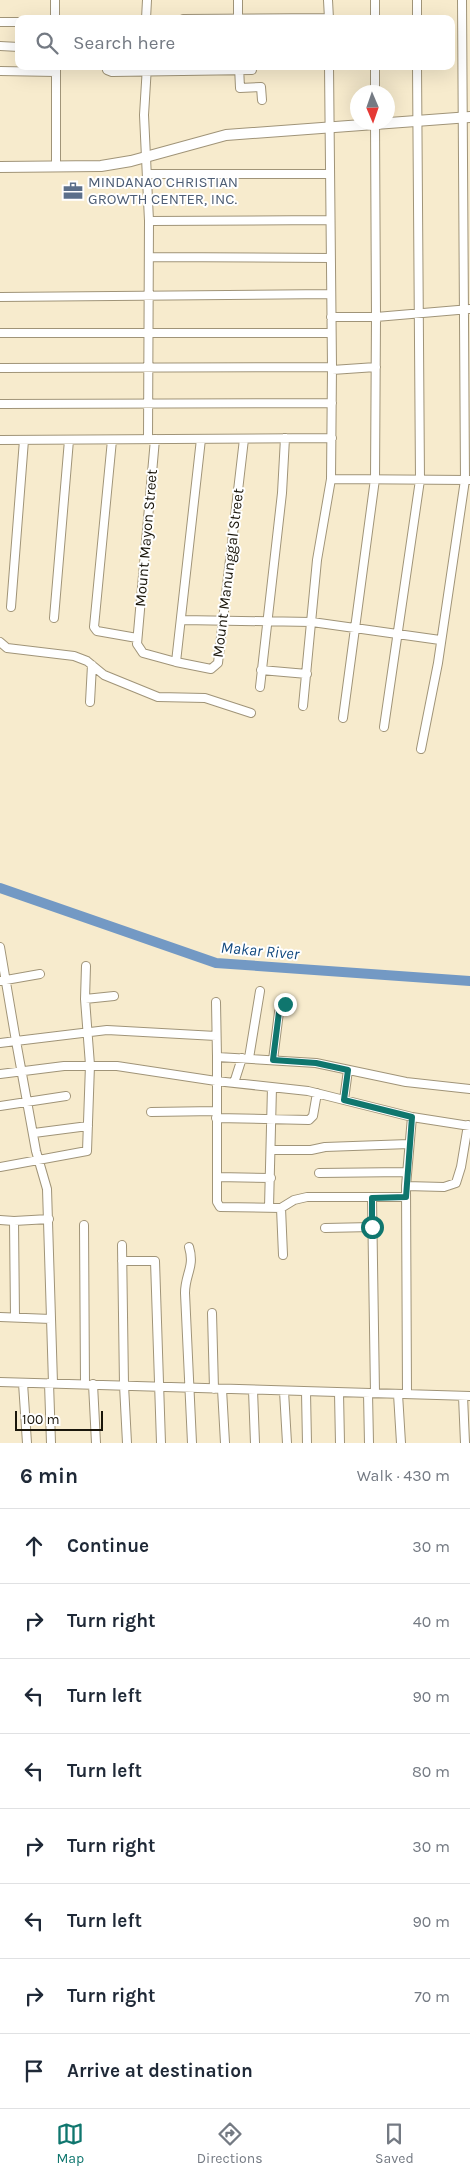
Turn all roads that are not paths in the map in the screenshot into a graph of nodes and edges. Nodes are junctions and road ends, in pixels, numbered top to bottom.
1 (55, 0) edge
2 (146, 0) edge
3 (238, 0) edge
4 (328, 0) edge
5 (375, 0) edge
6 (417, 0) edge
7 (462, 0) edge
8 (55, 15) edge
9 (146, 15) edge
10 (238, 15) edge
11 (329, 15) edge
12 (375, 15) edge
13 (417, 15) edge
14 (0, 22) edge
15 (15, 22) edge
16 (0, 46) edge
17 (15, 47) edge
18 (28, 70) edge
19 (56, 70) edge
20 (108, 70) edge
21 (147, 70) edge
22 (239, 70) edge
23 (329, 70) edge
24 (375, 70) edge
25 (418, 70) edge
26 (0, 71) edge
27 (375, 85) edge
28 (262, 100) dead end
29 (466, 118) edge
30 (418, 121) junction
31 (395, 122) edge
32 (350, 125) edge
33 (329, 127) junction
34 (374, 130) edge
35 (146, 156) junction
36 (0, 167) edge
37 (56, 167) junction
38 (148, 174) junction
39 (330, 174) junction
40 (330, 220) junction
41 (149, 221) junction
42 (149, 258) junction
43 (330, 258) junction
44 (331, 294) junction
45 (148, 296) junction
46 (0, 297) edge
47 (467, 309) edge
48 (420, 313) junction
49 (331, 317) junction
50 (376, 317) junction
51 (148, 333) junction
52 (332, 333) junction
53 (0, 334) edge
54 (376, 367) junction
55 (0, 368) edge
56 (148, 368) junction
57 (332, 369) junction
58 (148, 403) junction
59 (332, 403) junction
60 (0, 404) edge
61 (244, 438) junction
62 (285, 438) junction
63 (332, 438) junction
64 (152, 439) junction
65 (201, 439) junction
66 (0, 440) edge
67 (24, 440) junction
68 (69, 440) junction
69 (112, 440) junction
70 (331, 479) junction
71 (375, 479) junction
72 (420, 480) junction
73 (468, 480) edge
74 (11, 607) dead end
75 (54, 618) dead end
76 (182, 620) junction
77 (266, 620) junction
78 (222, 621) junction
79 (312, 622) junction
80 (356, 628) junction
81 (398, 634) junction
82 (137, 638) junction
83 (440, 640) junction
84 (0, 642) edge
85 (176, 662) junction
86 (92, 665) junction
87 (261, 670) junction
88 (307, 674) junction
89 (260, 687) dead end
90 (90, 702) dead end
91 (304, 706) dead end
92 (251, 713) dead end
93 (342, 718) dead end
94 (384, 727) dead end
95 (421, 750) dead end
96 (0, 949) edge
97 (86, 966) dead end
98 (40, 974) dead end
99 (3, 981) edge
100 (260, 991) dead end
101 (114, 996) dead end
102 (85, 999) junction
103 (216, 1002) dead end
104 (285, 1004) dead end
105 (10, 1010) junction
106 (0, 1011) edge
107 (89, 1031) junction
108 (216, 1036) junction
109 (16, 1041) junction
110 (0, 1044) edge
111 (217, 1057) junction
112 (246, 1058) junction
113 (273, 1060) junction
114 (90, 1065) junction
115 (348, 1070) junction
116 (21, 1071) junction
117 (0, 1074) edge
118 (216, 1081) junction
119 (234, 1083) junction
120 (272, 1087) junction
121 (470, 1089) edge
122 (317, 1093) junction
123 (66, 1096) dead end
124 (344, 1100) junction
125 (27, 1102) junction
126 (0, 1106) edge
127 (151, 1112) dead end
128 (216, 1115) junction
129 (412, 1117) junction
130 (271, 1118) junction
131 (88, 1126) junction
132 (469, 1126) edge
133 (34, 1132) junction
134 (409, 1144) junction
135 (270, 1150) junction
136 (40, 1160) junction
137 (0, 1167) edge
138 (406, 1172) junction
139 (319, 1173) dead end
140 (217, 1177) junction
141 (271, 1178) junction
142 (406, 1186) junction
143 (406, 1197) junction
144 (372, 1198) junction
145 (270, 1207) junction
146 (281, 1208) junction
147 (48, 1219) junction
148 (0, 1220) edge
149 (14, 1221) junction
150 (84, 1224) dead end
151 (372, 1227) junction
152 (325, 1228) dead end
153 (122, 1245) dead end
154 (189, 1247) dead end
155 (283, 1256) dead end
156 (122, 1261) junction
157 (212, 1313) dead end
158 (0, 1317) edge
159 (15, 1317) junction
160 (51, 1319) junction
161 (0, 1382) edge
162 (23, 1383) junction
163 (51, 1383) junction
164 (89, 1384) junction
165 (124, 1385) junction
166 (159, 1387) junction
167 (189, 1388) junction
168 (218, 1389) junction
169 (254, 1390) junction
170 (284, 1391) junction
171 (306, 1392) junction
172 (339, 1392) junction
173 (371, 1393) junction
174 (398, 1394) junction
175 (407, 1394) junction
176 (466, 1396) edge
177 (27, 1443) edge
178 (51, 1443) edge
179 (96, 1443) edge
180 (127, 1443) edge
181 (160, 1443) edge
182 (192, 1443) edge
183 (225, 1443) edge
184 (255, 1443) edge
185 (287, 1443) edge
186 (308, 1443) edge
187 (340, 1443) edge
188 (370, 1443) edge
189 (401, 1443) edge
190 (464, 1443) edge

1 - 8 street
2 - 9 street
3 - 10 street
4 - 11 street
5 - 12 street
6 - 13 street
7 - 29 street
14 - 15 street
16 - 17 street
18 - 26 street
19 - 37 street
20 - 21 street
21 - 35 street, Mount Mayon Street
22 - 28 street
23 - 33 street
24 - 27 street
25 - 30 street
29 - 30 main road
29 - 47 street
30 - 31 main road
30 - 48 street
32 - 33 main road
33 - 35 main road
33 - 39 street
34 - 50 street
35 - 37 main road
35 - 38 street, Mount Mayon Street
36 - 37 main road
38 - 39 street
38 - 41 street, Mount Mayon Street
39 - 40 street
40 - 41 street
40 - 43 street
41 - 42 street, Mount Mayon Street
42 - 43 street
42 - 45 street, Mount Mayon Street
43 - 44 street
44 - 45 street
44 - 49 street
45 - 46 street
45 - 51 street, Mount Mayon Street
47 - 48 street
47 - 73 street
48 - 50 street
48 - 72 street
49 - 50 street
49 - 52 street
50 - 54 street
51 - 52 street
51 - 53 street
51 - 56 street, Mount Mayon Street
52 - 57 street
54 - 57 street
54 - 71 street
55 - 56 street
56 - 57 street
56 - 58 street, Mount Mayon Street
57 - 59 street
58 - 59 street
58 - 60 street
58 - 64 street, Mount Mayon Street
59 - 63 street
61 - 62 street
61 - 65 street
61 - 78 street, Mount Manunggal Street
62 - 63 street
62 - 77 street
63 - 70 street
64 - 65 street
64 - 69 street
64 - 82 street, Mount Mayon Street
65 - 76 street
66 - 67 street
67 - 68 street
67 - 74 street
68 - 69 street
68 - 75 street
69 - 82 street
70 - 71 street
70 - 79 street
71 - 72 street
71 - 80 street
72 - 73 street
72 - 81 street
73 - 83 street
76 - 78 street
76 - 85 street
77 - 78 street
77 - 79 street
77 - 87 street
78 - 85 street, Mount Manunggal Street
79 - 80 street
79 - 88 street
80 - 81 street
80 - 93 street
81 - 83 street
81 - 94 street
82 - 85 street
83 - 95 street
84 - 86 street
86 - 90 street
86 - 92 street
87 - 88 street
87 - 89 street
88 - 91 street
96 - 99 street
97 - 102 street
98 - 99 street
99 - 105 street
100 - 112 street
101 - 102 street
102 - 107 street
103 - 108 street
104 - 113 street
105 - 106 street
105 - 109 street
107 - 108 street
107 - 109 street
107 - 114 street
108 - 111 street
109 - 110 street
109 - 116 street
111 - 112 street
111 - 118 street
112 - 113 street
112 - 119 street
113 - 115 street
114 - 116 street
114 - 118 street
114 - 131 street
115 - 121 street
115 - 124 street
116 - 117 street
116 - 125 street
118 - 119 street
118 - 128 street
119 - 120 street
120 - 122 street
120 - 130 street
122 - 124 street
122 - 130 street
123 - 125 street
124 - 129 street
125 - 126 street
125 - 133 street
127 - 128 street
128 - 130 street
128 - 140 street
129 - 132 street
129 - 134 street
130 - 135 street
131 - 133 street
131 - 136 street
132 - 142 street
133 - 136 street
134 - 135 street
134 - 138 street
135 - 141 street
136 - 137 street
136 - 147 street
138 - 139 street
138 - 142 street
140 - 141 street
140 - 145 street
141 - 145 street
142 - 143 street
143 - 144 street
143 - 175 street
144 - 146 street
144 - 151 street
145 - 146 street
146 - 155 street
147 - 149 street
147 - 160 street
148 - 149 street
149 - 159 street
150 - 164 street
151 - 152 street
151 - 173 street
153 - 156 street
154 - 167 street
156 - 165 street
156 - 166 street
157 - 168 street
158 - 159 street
159 - 160 street
160 - 163 street
161 - 162 street
162 - 163 street
162 - 177 street
163 - 164 street
163 - 178 street
164 - 165 street
164 - 179 street
165 - 166 street
165 - 180 street
166 - 167 street
166 - 181 street
167 - 168 street
167 - 182 street
168 - 169 street
168 - 183 street
169 - 170 street
169 - 184 street
170 - 171 street
170 - 185 street
171 - 172 street
171 - 186 street
172 - 173 street
172 - 187 street
173 - 174 street
173 - 188 street
174 - 175 street
174 - 189 street
175 - 176 street
176 - 190 street

